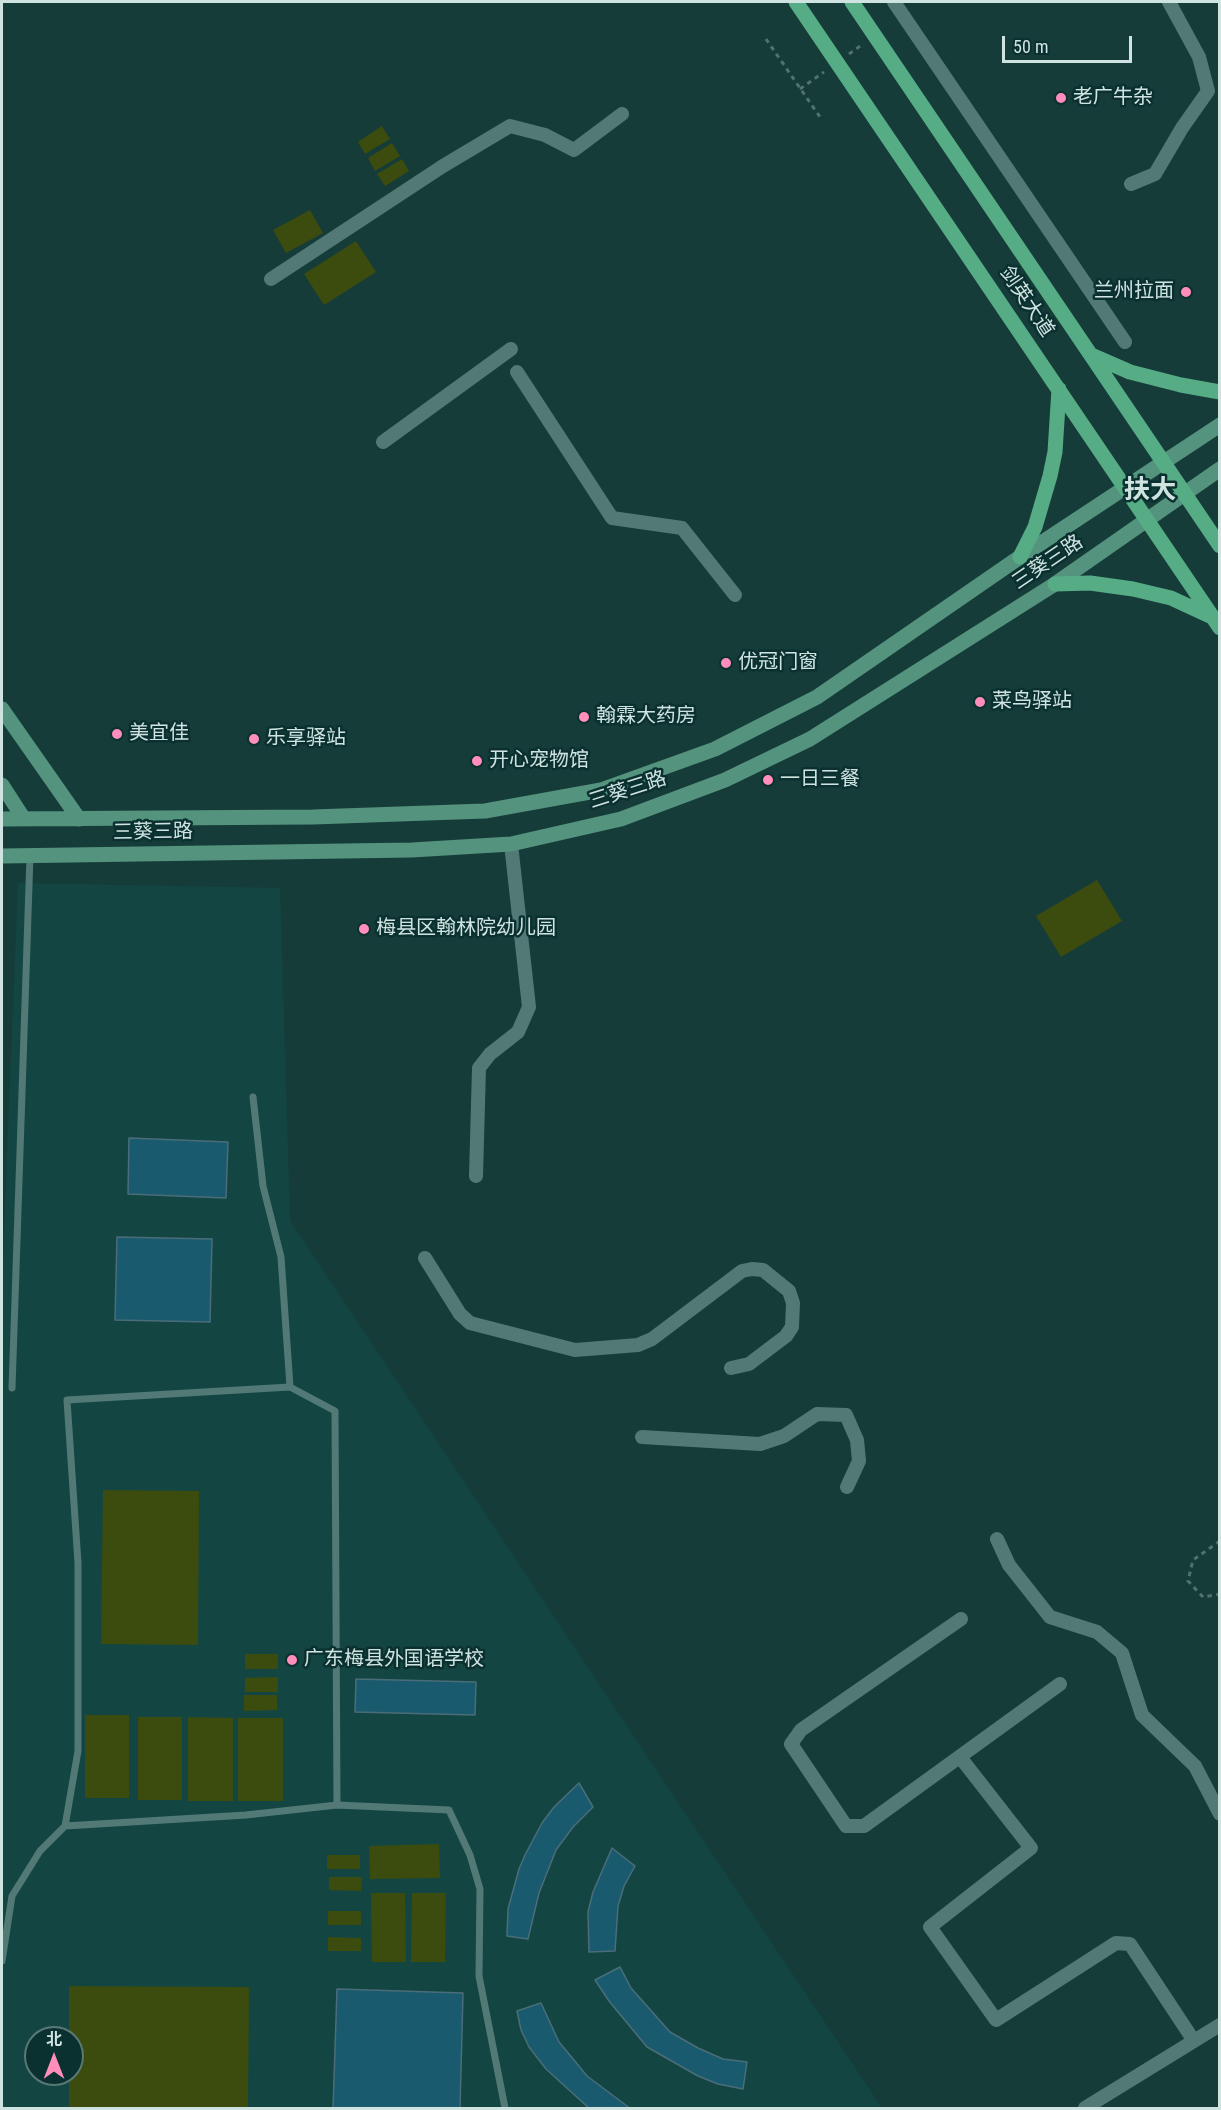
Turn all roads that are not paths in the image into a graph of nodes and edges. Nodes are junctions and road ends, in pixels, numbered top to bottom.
1 (796, 2) edge
2 (852, 2) edge
3 (894, 2) edge
4 (1169, 2) edge
5 (622, 114) dead end
6 (1131, 184) dead end
7 (271, 279) dead end
8 (1125, 342) dead end
9 (511, 349) dead end
10 (1091, 355) junction
11 (517, 372) dead end
12 (1059, 389) junction
13 (1220, 392) edge
14 (1220, 425) edge
15 (383, 442) dead end
16 (1163, 462) junction
17 (1220, 469) edge
18 (1125, 487) junction
19 (1184, 494) junction
20 (1147, 520) junction
21 (1220, 546) edge
22 (1020, 556) junction
23 (1055, 584) junction
24 (735, 595) dead end
25 (1216, 622) edge
26 (2, 709) edge
27 (2, 785) edge
28 (2, 819) edge
29 (24, 819) junction
30 (79, 819) junction
31 (511, 844) junction
32 (2, 856) edge
33 (30, 856) junction
34 (253, 1097) dead end
35 (476, 1176) dead end
36 (424, 1258) dead end
37 (731, 1368) dead end
38 (290, 1387) junction
39 (12, 1388) dead end
40 (642, 1437) dead end
41 (847, 1487) dead end
42 (997, 1539) dead end
43 (961, 1619) dead end
44 (1060, 1684) dead end
45 (960, 1756) junction
46 (337, 1805) junction
47 (1220, 1814) edge
48 (65, 1826) junction
49 (2, 1961) edge
50 (1220, 2025) edge
51 (1194, 2041) junction
52 (505, 2109) edge
53 (1085, 2109) edge

1 - 12 main road, 剑英大道
2 - 10 main road, 剑英大道
3 - 8 street
4 - 6 street
5 - 7 street
9 - 15 street
10 - 13 main road
10 - 16 main road, 剑英大道
11 - 24 street
12 - 18 main road, 剑英大道
12 - 22 main road
14 - 16 street, 三葵三路
16 - 18 street, 三葵三路
16 - 19 main road, 剑英大道
17 - 19 street, 三葵三路
18 - 20 main road, 剑英大道
18 - 22 street, 三葵三路
19 - 20 street, 三葵三路
19 - 21 main road, 剑英大道
20 - 23 street, 三葵三路
20 - 25 main road, 剑英大道
22 - 30 street, 三葵三路
23 - 25 main road
23 - 31 street, 三葵三路
26 - 30 street
27 - 29 street
28 - 29 street, 三葵三路
29 - 30 street, 三葵三路
31 - 33 street, 三葵三路
31 - 35 street
32 - 33 street, 三葵三路
33 - 39 lane
34 - 38 lane
36 - 37 street
38 - 46 lane
38 - 48 lane
40 - 41 street
42 - 47 street
43 - 45 street
44 - 45 street
45 - 51 street
46 - 48 lane
46 - 52 lane
48 - 49 lane
50 - 51 street
51 - 53 street

